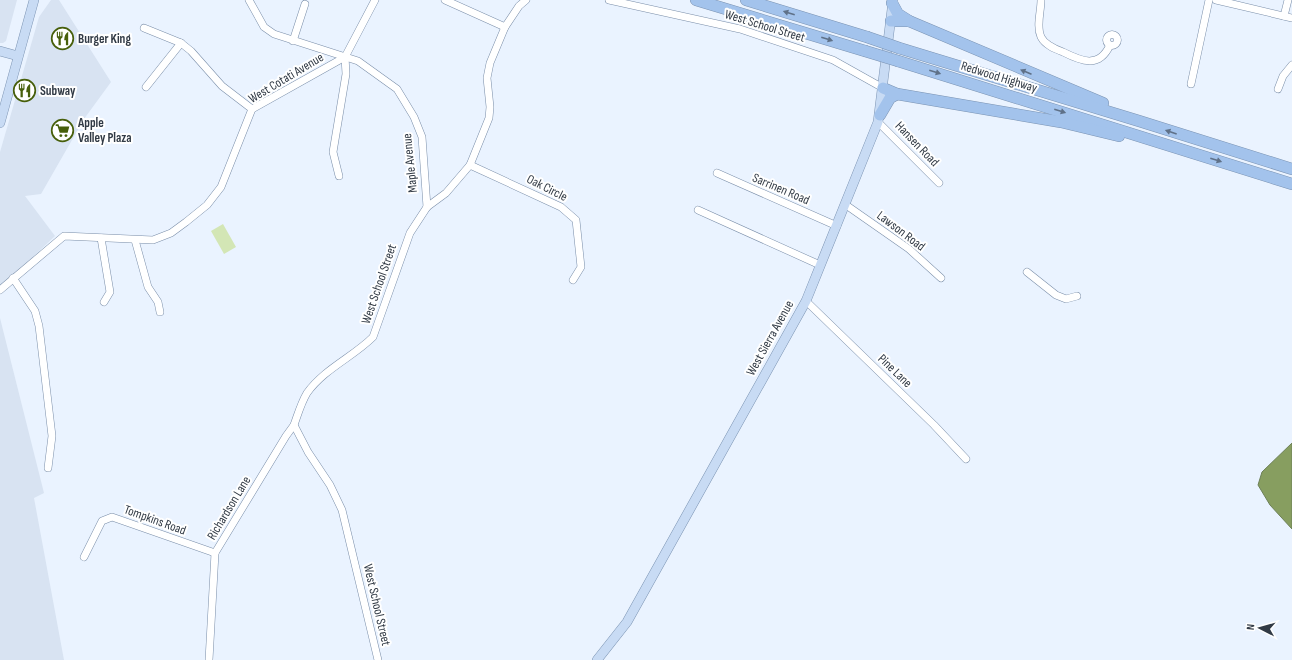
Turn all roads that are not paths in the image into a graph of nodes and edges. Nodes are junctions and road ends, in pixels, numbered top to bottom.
1 (34, 0) edge
2 (249, 0) edge
3 (375, 0) edge
4 (445, 0) edge
5 (526, 0) edge
6 (609, 0) edge
7 (696, 0) edge
8 (746, 0) edge
9 (1041, 0) edge
10 (1209, 0) edge
11 (1216, 0) edge
12 (1288, 0) edge
13 (893, 2) edge
14 (305, 4) dead end
15 (1284, 16) junction
16 (1292, 18) edge
17 (891, 21) junction
18 (909, 21) junction
19 (505, 27) junction
20 (144, 28) dead end
21 (293, 41) junction
22 (181, 42) junction
23 (1110, 45) dead end
24 (0, 51) edge
25 (18, 56) junction
26 (345, 57) junction
27 (1292, 65) edge
28 (1191, 84) dead end
29 (146, 87) dead end
30 (882, 88) junction
31 (1278, 89) dead end
32 (897, 94) junction
33 (252, 108) junction
34 (879, 119) junction
35 (1139, 120) junction
36 (0, 123) edge
37 (1179, 148) junction
38 (470, 165) junction
39 (1292, 169) edge
40 (717, 173) dead end
41 (339, 176) dead end
42 (939, 183) dead end
43 (1292, 184) edge
44 (846, 205) junction
45 (427, 207) junction
46 (698, 210) dead end
47 (837, 226) junction
48 (101, 238) junction
49 (136, 240) junction
50 (820, 265) junction
51 (1027, 272) dead end
52 (13, 278) junction
53 (941, 278) dead end
54 (573, 280) dead end
55 (0, 290) edge
56 (1077, 296) dead end
57 (806, 301) junction
58 (104, 302) dead end
59 (160, 312) dead end
60 (294, 425) junction
61 (966, 459) dead end
62 (48, 468) dead end
63 (215, 553) junction
64 (84, 557) dead end
65 (209, 660) edge
66 (378, 660) edge
67 (597, 660) edge

1 - 25 main road
2 - 21 street, Maple Avenue
3 - 26 street, West Cotati Avenue
4 - 19 street
5 - 19 street, West School Street
6 - 30 street, West School Street
7 -> 37 highway, Redwood Highway, bridge
35 -> 8 highway, Redwood Highway, bridge
9 - 23 street
10 - 28 street
11 - 15 street
12 - 15 street
13 - 17 main road, West Sierra Avenue
13 - 18 highway
14 - 21 street
15 - 16 street
17 - 18 highway
17 - 30 main road, West Sierra Avenue
35 -> 18 highway
19 - 38 street, West School Street
20 - 22 street
21 - 26 street, Maple Avenue
22 - 29 street
22 - 33 street
24 - 25 main road
25 - 36 main road
26 - 33 street, West Cotati Avenue
26 - 41 street
26 - 45 street, Maple Avenue
27 - 31 street
30 - 32 highway
30 - 34 main road, West Sierra Avenue
32 - 34 highway
32 - 37 highway
33 - 49 street, West Cotati Avenue
34 - 42 street, Hansen Road
34 - 44 main road, West Sierra Avenue
39 -> 35 highway, Redwood Highway
37 -> 43 highway, Redwood Highway
38 - 45 street, West School Street
38 - 54 street, Oak Circle
40 - 47 street, Sarrinen Road
44 - 47 main road, West Sierra Avenue
44 - 53 street, Lawson Road
45 - 60 street, West School Street
46 - 50 street
47 - 50 main road, West Sierra Avenue
48 - 49 street, West Cotati Avenue
48 - 52 street, West Cotati Avenue
48 - 58 street
49 - 59 street
50 - 57 main road, West Sierra Avenue
51 - 56 street
52 - 55 street, West Cotati Avenue
52 - 62 street
57 - 61 street, Pine Lane
57 - 67 main road, West Sierra Avenue
60 - 63 street, Richardson Lane
60 - 66 street, West School Street
63 - 64 street, Tompkins Road
63 - 65 street, Richardson Lane

